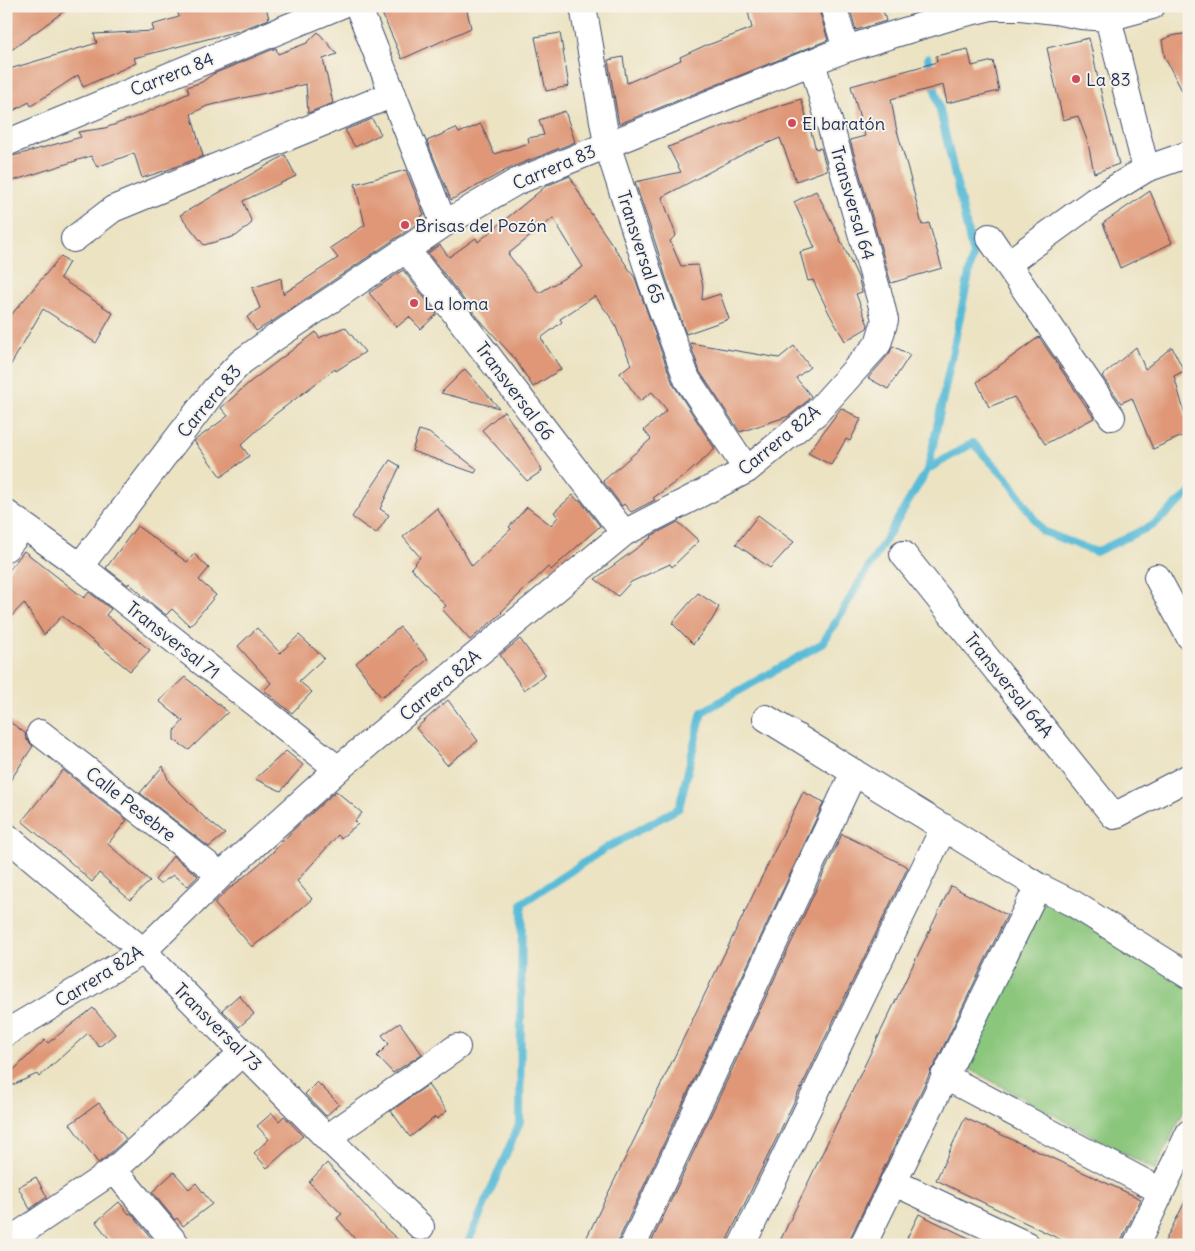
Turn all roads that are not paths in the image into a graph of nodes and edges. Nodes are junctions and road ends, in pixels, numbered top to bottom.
1 (339, 6) edge
2 (358, 6) edge
3 (583, 6) edge
4 (833, 6) edge
5 (1152, 6) edge
6 (1108, 18) junction
7 (846, 49) junction
8 (812, 62) junction
9 (393, 94) junction
10 (6, 143) edge
11 (607, 144) junction
12 (1189, 154) edge
13 (1146, 169) junction
14 (444, 224) junction
15 (989, 237) dead end
16 (74, 239) dead end
17 (406, 249) junction
18 (1007, 264) junction
19 (878, 344) joint
20 (1112, 417) dead end
21 (747, 470) junction
22 (15, 520) edge
23 (624, 533) junction
24 (6, 548) edge
25 (903, 554) dead end
26 (80, 566) junction
27 (1157, 577) dead end
28 (1189, 636) edge
29 (766, 718) dead end
30 (40, 733) dead end
31 (338, 769) junction
32 (854, 772) junction
33 (1189, 777) edge
34 (944, 827) junction
35 (6, 836) edge
36 (221, 875) junction
37 (1038, 886) junction
38 (143, 951) junction
39 (1189, 976) edge
40 (6, 1033) edge
41 (457, 1047) dead end
42 (242, 1052) junction
43 (944, 1076) junction
44 (1189, 1133) edge
45 (327, 1138) junction
46 (114, 1170) junction
47 (893, 1182) junction
48 (1161, 1191) junction
49 (421, 1227) dead end
50 (6, 1243) edge
51 (176, 1245) edge
52 (634, 1245) edge
53 (742, 1245) edge
54 (862, 1245) edge
55 (1027, 1245) edge
56 (1136, 1245) edge

1 - 10 street, Carrera 84
2 - 9 street
3 - 11 street, Transversal 65
4 - 7 street
5 - 6 street, Carrera 83
6 - 7 street, Carrera 83
6 - 13 street
7 - 8 street, Carrera 83
8 - 11 street, Carrera 83
8 - 19 street, Transversal 64
9 - 14 street
9 - 16 street
11 - 14 street, Carrera 83
11 - 21 street, Transversal 65
12 - 13 street
13 - 18 street
14 - 17 street, Carrera 83
15 - 18 street
17 - 23 street, Transversal 66
17 - 26 street, Carrera 83
18 - 20 street
19 - 21 street, Carrera 82A
21 - 23 street, Carrera 82A
22 - 24 street
22 - 26 street, Transversal 71
23 - 31 street, Carrera 82A
25 - 33 street, Transversal 64A
26 - 31 street, Transversal 71
27 - 28 street
29 - 32 street
30 - 36 street, Calle Pesebre
31 - 36 street, Carrera 82A
32 - 34 street
32 - 52 street
34 - 37 street
34 - 53 street
35 - 38 street, Transversal 73
36 - 38 street, Carrera 82A
37 - 39 street
37 - 43 street
38 - 40 street, Carrera 82A
38 - 42 street, Transversal 73
41 - 45 street
42 - 45 street, Transversal 73
42 - 46 street
43 - 47 street
43 - 48 street
44 - 48 street
45 - 49 street, Transversal 73
46 - 50 street
46 - 51 street
47 - 54 street
47 - 55 street
48 - 56 street

